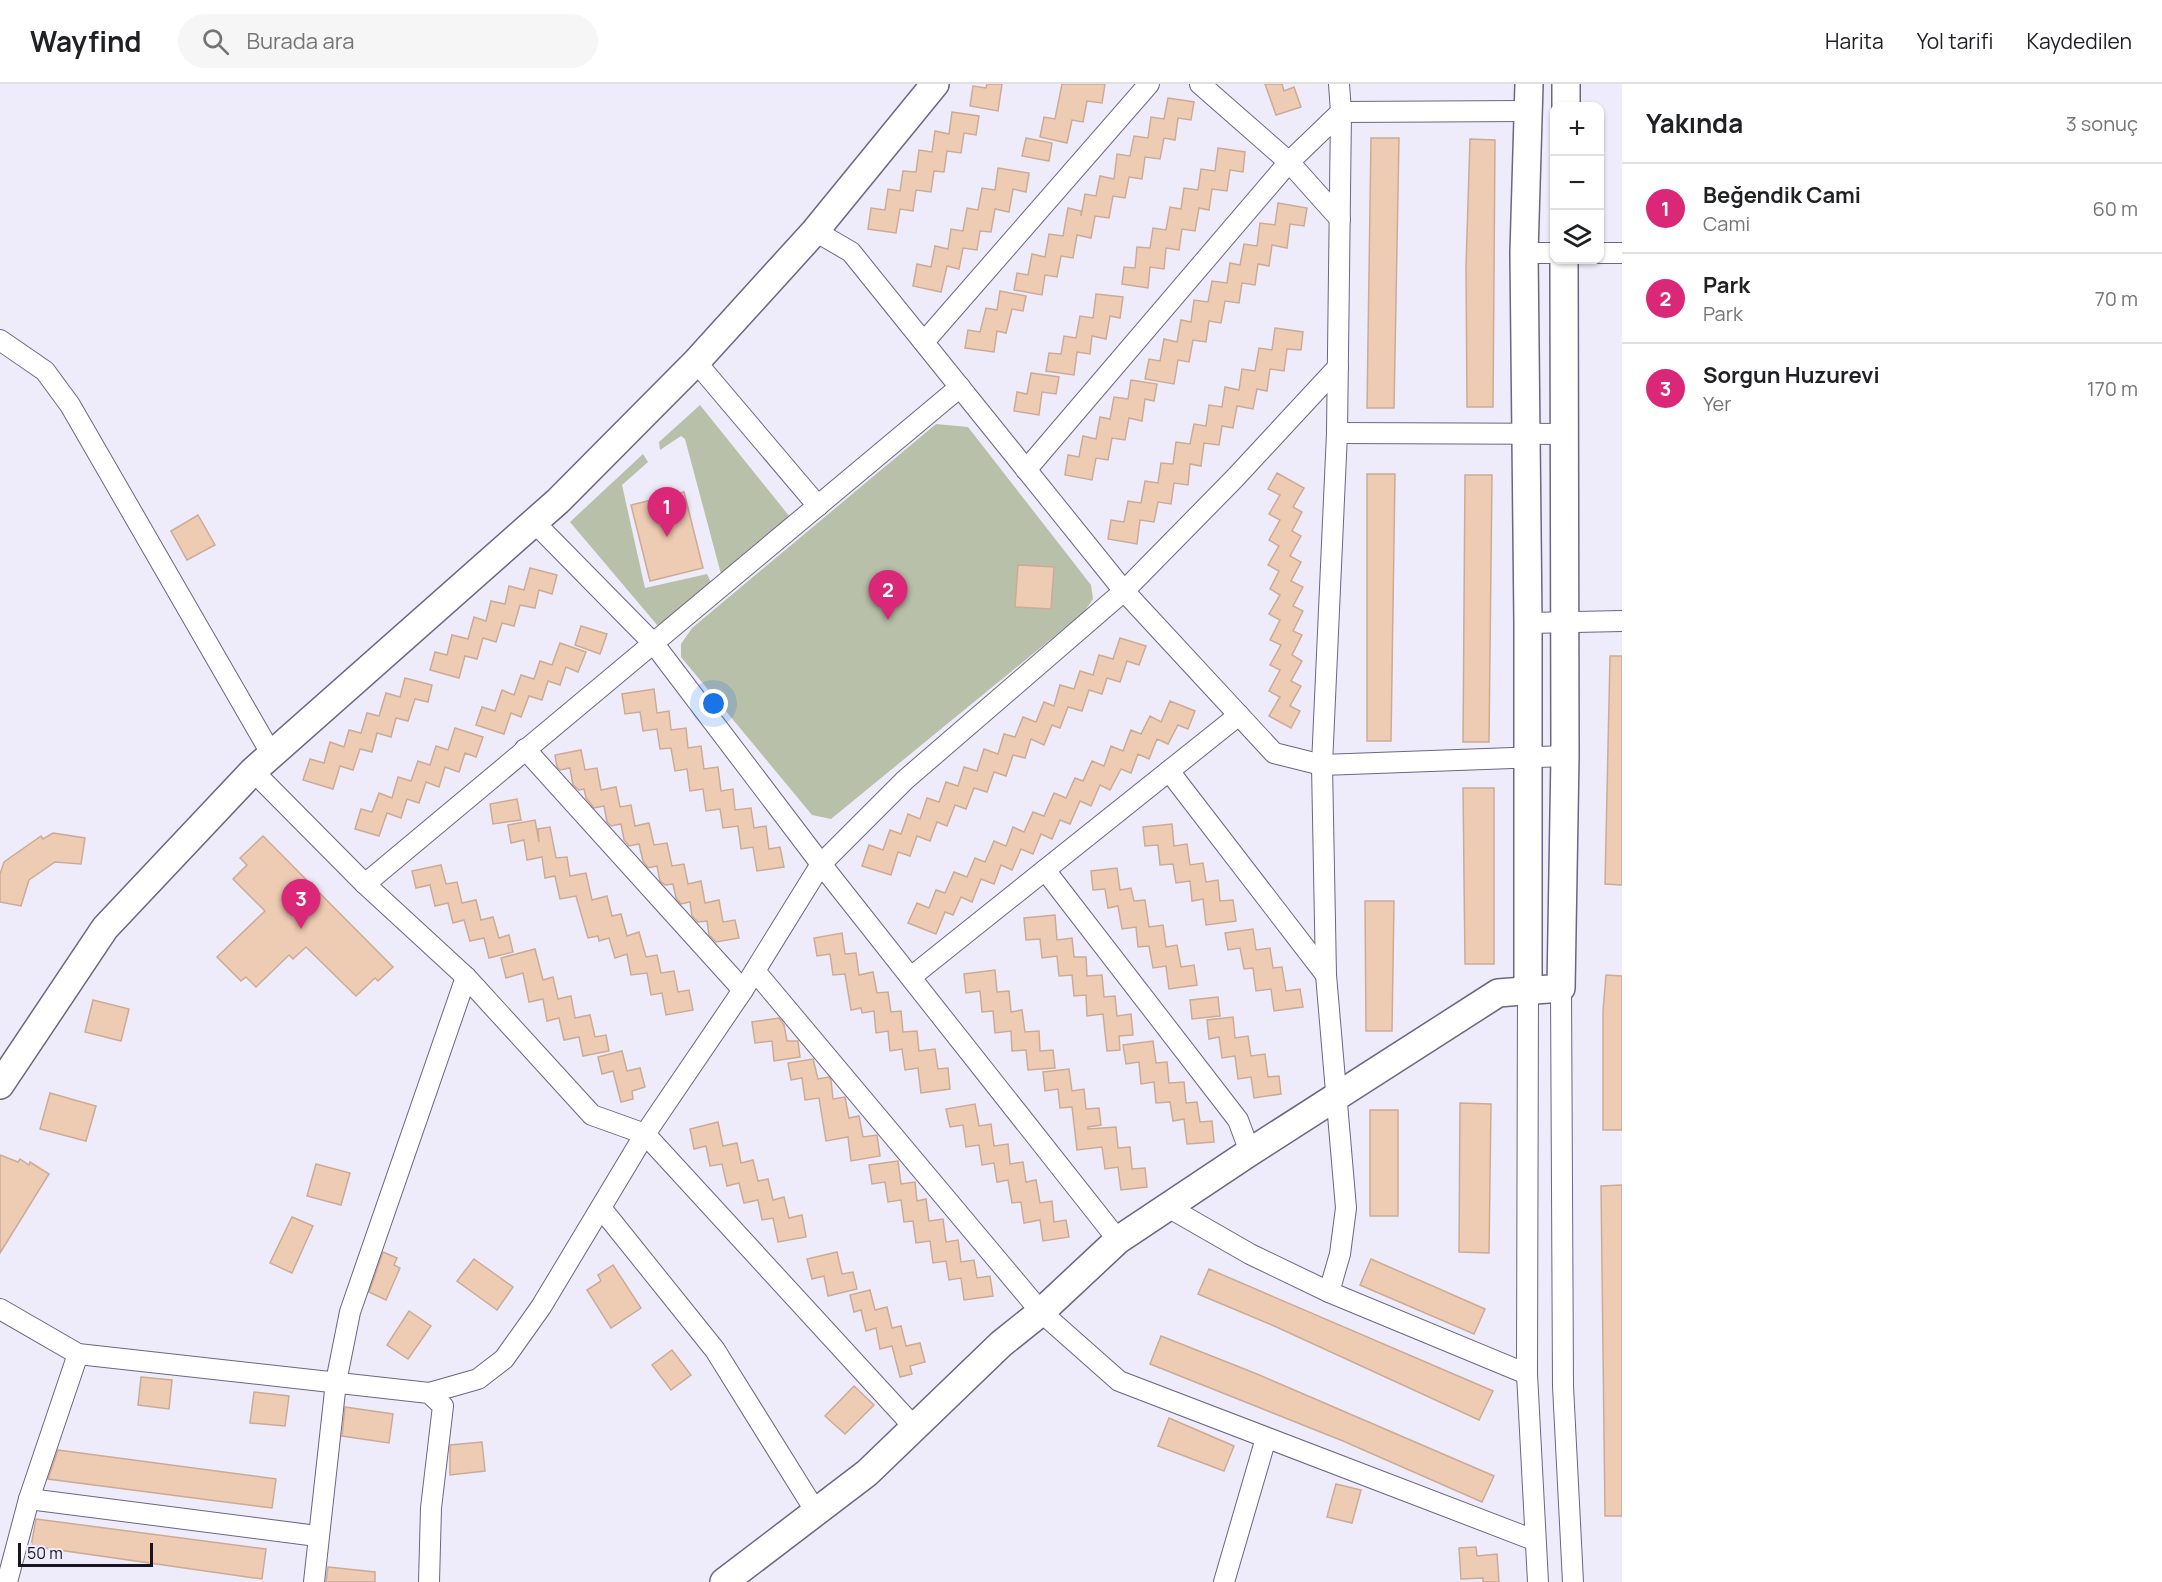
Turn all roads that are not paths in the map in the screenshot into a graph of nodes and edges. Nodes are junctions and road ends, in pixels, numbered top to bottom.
1 (935, 84) edge
2 (1149, 84) edge
3 (1200, 84) edge
4 (1339, 84) edge
5 (1529, 84) edge
6 (1566, 84) edge
7 (1566, 102) edge
8 (1529, 111) junction
9 (1341, 112) junction
10 (1288, 162) junction
11 (1340, 219) junction
12 (816, 231) junction
13 (1550, 253) edge
14 (1604, 253) edge
15 (1622, 253) edge
16 (1524, 254) junction
17 (1564, 264) edge
18 (0, 340) edge
19 (924, 342) junction
20 (696, 362) junction
21 (1338, 367) junction
22 (960, 387) junction
23 (1337, 433) junction
24 (1524, 434) junction
25 (1566, 434) junction
26 (1026, 470) junction
27 (818, 506) junction
28 (534, 522) junction
29 (1124, 591) junction
30 (1622, 621) edge
31 (1564, 622) junction
32 (1528, 623) junction
33 (654, 644) junction
34 (1239, 715) junction
35 (525, 749) junction
36 (1528, 755) junction
37 (1565, 756) junction
38 (262, 763) junction
39 (1323, 765) junction
40 (1169, 771) junction
41 (820, 864) junction
42 (1046, 870) junction
43 (365, 884) junction
44 (1561, 945) junction
45 (1528, 946) junction
46 (755, 971) junction
47 (1326, 975) junction
48 (466, 977) junction
49 (910, 977) junction
50 (1561, 988) junction
51 (743, 990) junction
52 (1528, 990) junction
53 (0, 1085) edge
54 (1335, 1099) junction
55 (645, 1134) junction
56 (1250, 1152) junction
57 (1168, 1207) junction
58 (600, 1208) junction
59 (1118, 1240) junction
60 (1329, 1292) junction
61 (0, 1309) edge
62 (1041, 1312) junction
63 (78, 1354) junction
64 (1527, 1374) junction
65 (336, 1382) junction
66 (429, 1393) junction
67 (914, 1427) junction
68 (1266, 1438) junction
69 (29, 1498) junction
70 (816, 1512) junction
71 (317, 1536) junction
72 (1534, 1540) junction
73 (5, 1576) edge
74 (314, 1582) edge
75 (429, 1582) edge
76 (724, 1582) edge
77 (1224, 1582) edge
78 (1538, 1582) edge
79 (1573, 1582) edge

1 - 12 street
2 - 19 street
3 - 10 street
4 - 9 street
5 - 8 street
6 - 7 street
8 - 9 street
8 - 16 street
9 - 10 street
9 - 11 street
10 - 11 street
10 - 26 street
11 - 21 street
12 - 19 street
12 - 20 street
13 - 16 street
14 - 15 street
16 - 24 street
17 - 25 street
18 - 38 street
19 - 22 street
20 - 27 street
20 - 28 street
21 - 23 street
21 - 29 street
22 - 26 street
22 - 27 street
23 - 24 street
23 - 39 street
24 - 25 street
24 - 32 street
25 - 31 street
26 - 29 street
27 - 33 street
28 - 33 street
28 - 38 street
29 - 34 street
29 - 41 street
30 - 31 street
31 - 32 street
31 - 37 street
32 - 36 street
33 - 35 street
33 - 41 street
34 - 39 street
34 - 40 street
35 - 43 street
35 - 51 street
36 - 37 street
36 - 39 street
36 - 45 street
37 - 44 street
38 - 43 street
38 - 53 street
39 - 47 street
40 - 42 street
40 - 47 street
41 - 46 street
41 - 49 street
42 - 49 street
42 - 56 street
43 - 48 street
44 - 45 street
44 - 50 street
45 - 52 street
46 - 51 street
46 - 62 street
47 - 54 street
48 - 55 street
48 - 65 street
49 - 59 street
50 - 52 street
50 - 79 street
51 - 55 street
52 - 54 street
52 - 64 street
54 - 56 street
54 - 60 street
55 - 58 street
55 - 67 street
56 - 57 street
57 - 59 street
57 - 60 street
58 - 66 street
58 - 70 street
59 - 62 street
60 - 64 street
61 - 63 street
62 - 67 street
62 - 68 street
63 - 65 street
63 - 69 street
64 - 72 street
65 - 66 street
65 - 71 street
66 - 75 street
67 - 70 street
68 - 72 street
68 - 77 street
69 - 71 street
69 - 73 street
70 - 76 street
71 - 74 street
72 - 78 street

